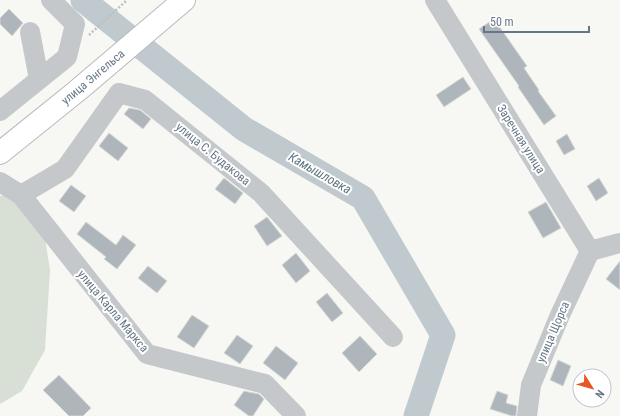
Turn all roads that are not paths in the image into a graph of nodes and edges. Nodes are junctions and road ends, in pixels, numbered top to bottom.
1 (51, 0) edge
2 (435, 0) edge
3 (178, 5) edge
4 (30, 32) dead end
5 (39, 79) junction
6 (0, 111) edge
7 (0, 153) edge
8 (0, 182) edge
9 (21, 195) junction
10 (620, 243) edge
11 (590, 251) junction
12 (393, 337) dead end
13 (296, 416) edge
14 (527, 416) edge

1 - 5 street
2 - 11 street, Заречная улица
3 - 7 main road, улица Энгельса
4 - 5 street
5 - 6 street
8 - 9 street, улица Карла Маркса
9 - 12 street, улица С. Будакова
9 - 13 street, улица Карла Маркса
10 - 11 street
11 - 14 street, улица Щорса

